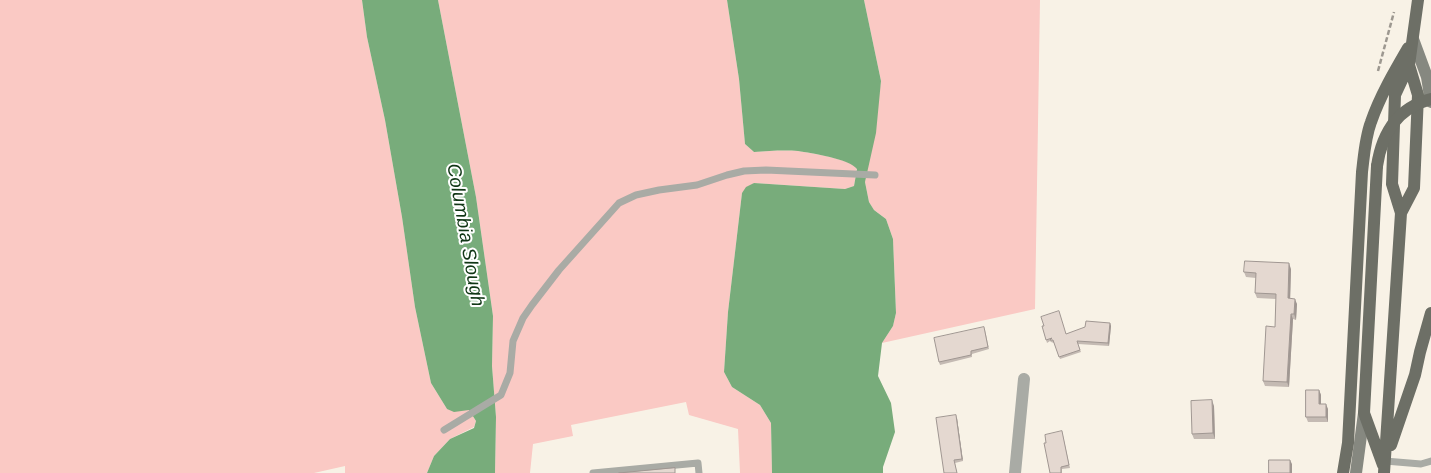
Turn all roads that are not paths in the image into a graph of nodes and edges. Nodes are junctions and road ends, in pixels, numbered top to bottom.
1 (1418, 0) edge
2 (1413, 39) junction
3 (1409, 65) junction
4 (1431, 101) edge
5 (875, 175) dead end
6 (1401, 213) junction
7 (1431, 313) edge
8 (1024, 379) dead end
9 (1364, 413) junction
10 (444, 430) dead end
11 (1431, 461) edge
12 (1385, 468) edge
13 (593, 473) edge
14 (700, 473) edge
15 (1015, 473) edge
16 (1343, 473) edge
17 (1356, 473) edge

1 - 2 main road
2 - 3 main road
2 - 4 main road
2 - 16 main road
3 - 6 main road
3 - 6 main road
4 - 9 main road, bridge
5 - 10 lane
6 - 12 main road
7 - 12 main road
8 - 15 street
9 - 12 main road
9 - 17 main road
11 - 12 lane
13 - 14 lane

